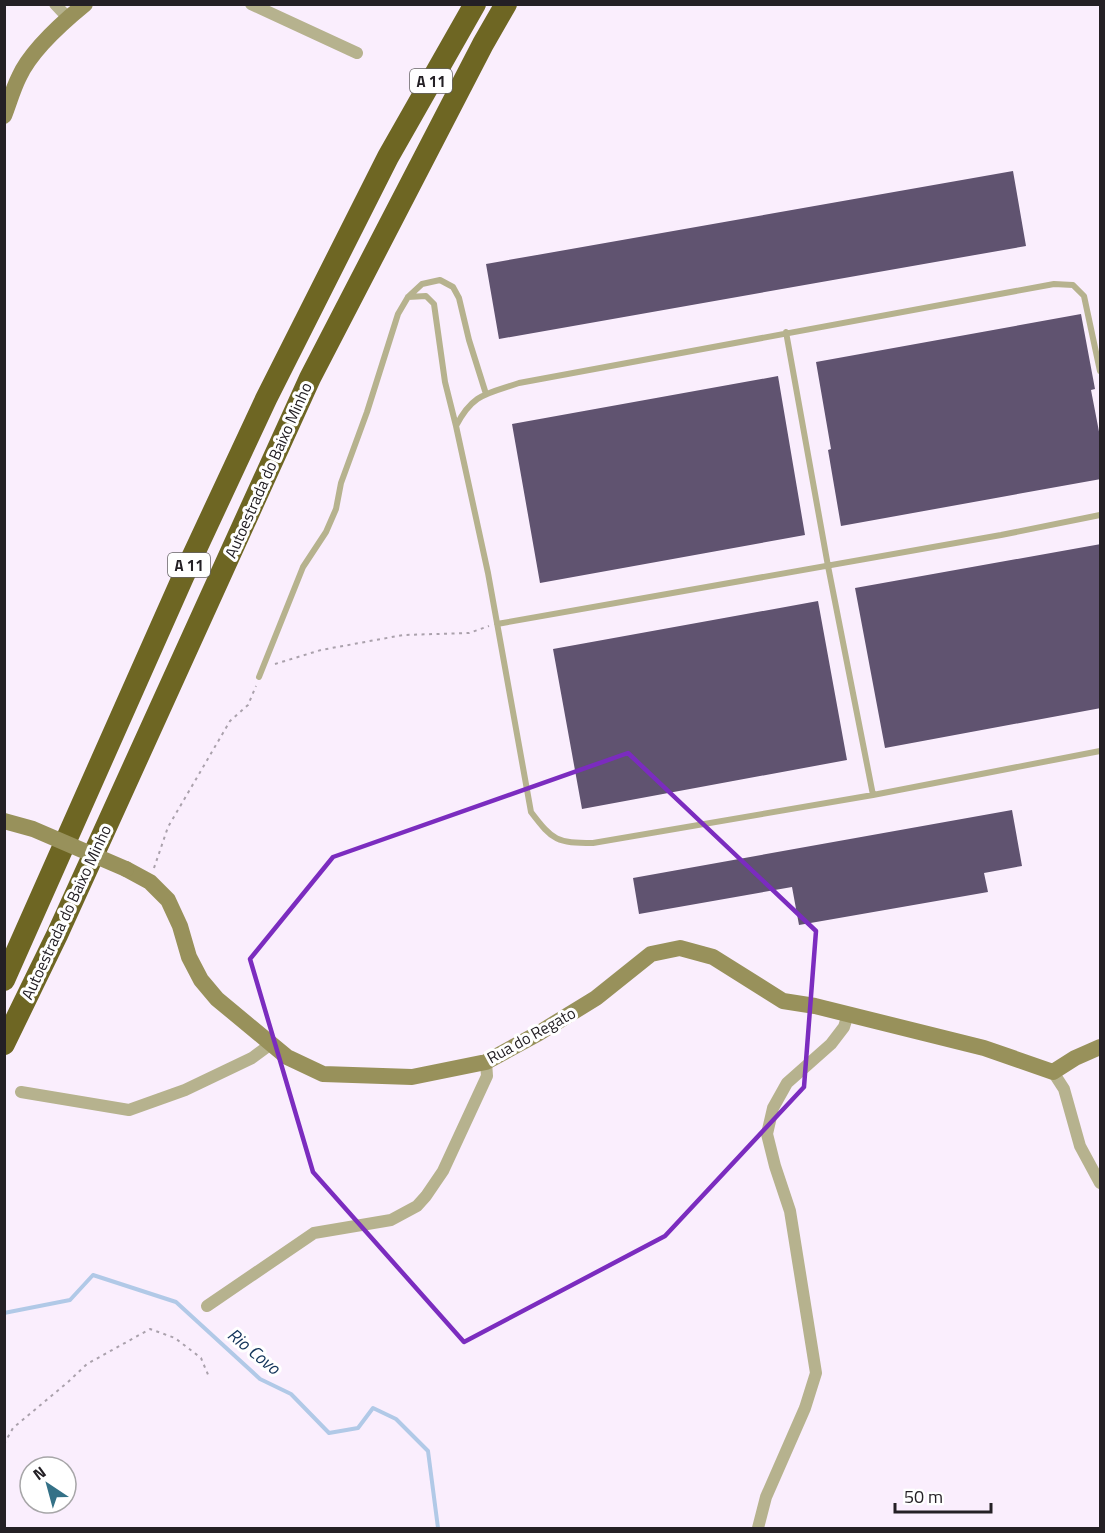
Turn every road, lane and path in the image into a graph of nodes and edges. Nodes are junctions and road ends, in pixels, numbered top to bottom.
1 (54, 4) edge
2 (85, 4) edge
3 (251, 4) edge
4 (475, 4) edge
5 (506, 4) edge
6 (68, 18) junction
7 (357, 53) dead end
8 (4, 116) edge
9 (408, 297) junction
10 (786, 332) junction
11 (1101, 371) edge
12 (486, 394) junction
13 (456, 426) junction
14 (1101, 515) edge
15 (828, 566) junction
16 (497, 624) junction
17 (260, 677) junction
18 (1101, 752) edge
19 (873, 795) junction
20 (4, 820) edge
21 (150, 882) junction
22 (4, 980) edge
23 (848, 1014) junction
24 (4, 1044) edge
25 (271, 1044) junction
26 (1101, 1047) edge
27 (486, 1062) junction
28 (1053, 1072) junction
29 (21, 1092) dead end
30 (1101, 1183) edge
31 (207, 1306) dead end
32 (209, 1377) dead end
33 (4, 1444) edge
34 (758, 1528) edge

1 - 6 street
2 - 6 street
3 - 7 street
4 - 22 highway, Autoestrada do Baixo Minho / A 11
5 - 24 highway, Autoestrada do Baixo Minho / A 11
6 - 8 street
9 - 12 lane
9 - 13 lane
9 - 17 lane
10 - 11 lane
10 - 12 lane
10 - 15 lane
12 - 13 lane
13 - 16 lane
14 - 15 lane
15 - 16 lane
15 - 19 lane
16 - 17 path
16 - 19 lane
17 - 21 path
18 - 19 lane
20 - 21 street, Rua do Regato, bridge
21 - 25 street, Rua do Regato
23 - 27 street, Rua do Regato
23 - 28 street, Rua do Regato
23 - 34 street
25 - 27 street, Rua do Regato
25 - 29 street
26 - 28 street
27 - 31 street
28 - 30 street
32 - 33 path

